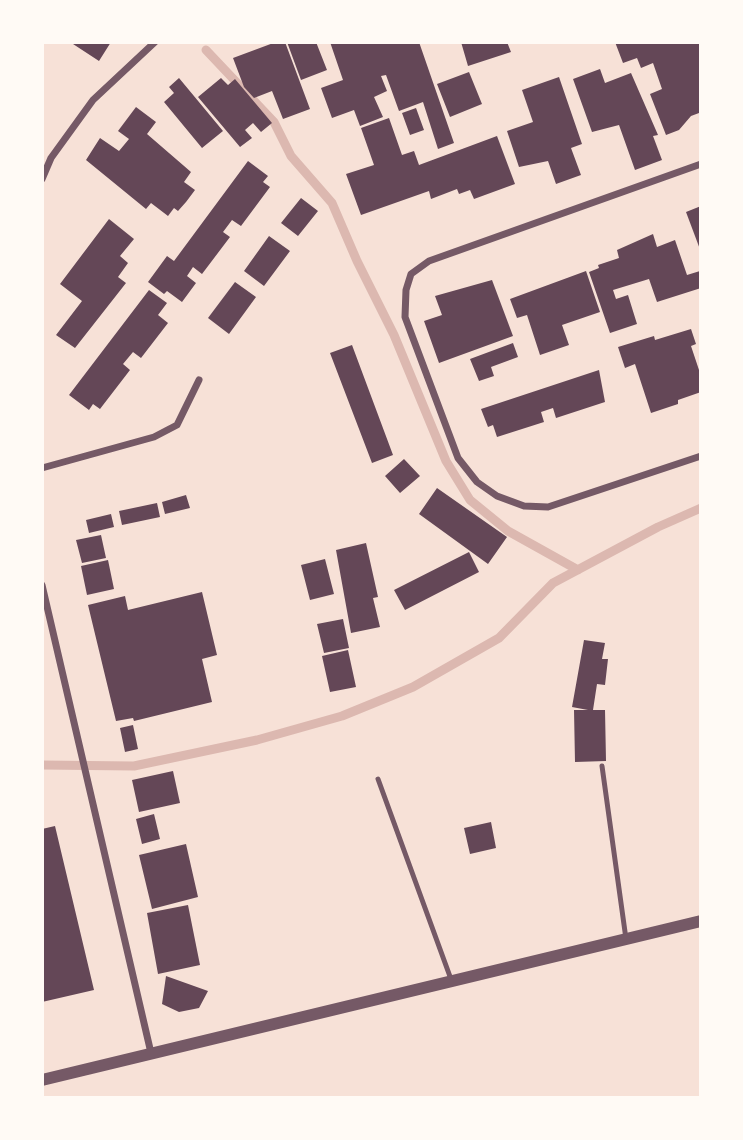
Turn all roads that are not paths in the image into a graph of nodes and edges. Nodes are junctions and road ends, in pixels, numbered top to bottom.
1 (155, 42) edge
2 (701, 164) edge
3 (42, 179) edge
4 (200, 380) dead end
5 (701, 456) edge
6 (42, 468) edge
7 (42, 585) edge
8 (602, 766) dead end
9 (378, 779) dead end
10 (701, 921) edge
11 (626, 939) junction
12 (452, 982) junction
13 (152, 1054) junction
14 (42, 1080) edge

1 - 3 street
2 - 5 street
4 - 6 street
7 - 13 street
8 - 11 lane
9 - 12 lane
10 - 11 street
11 - 12 street
12 - 13 street
13 - 14 street

